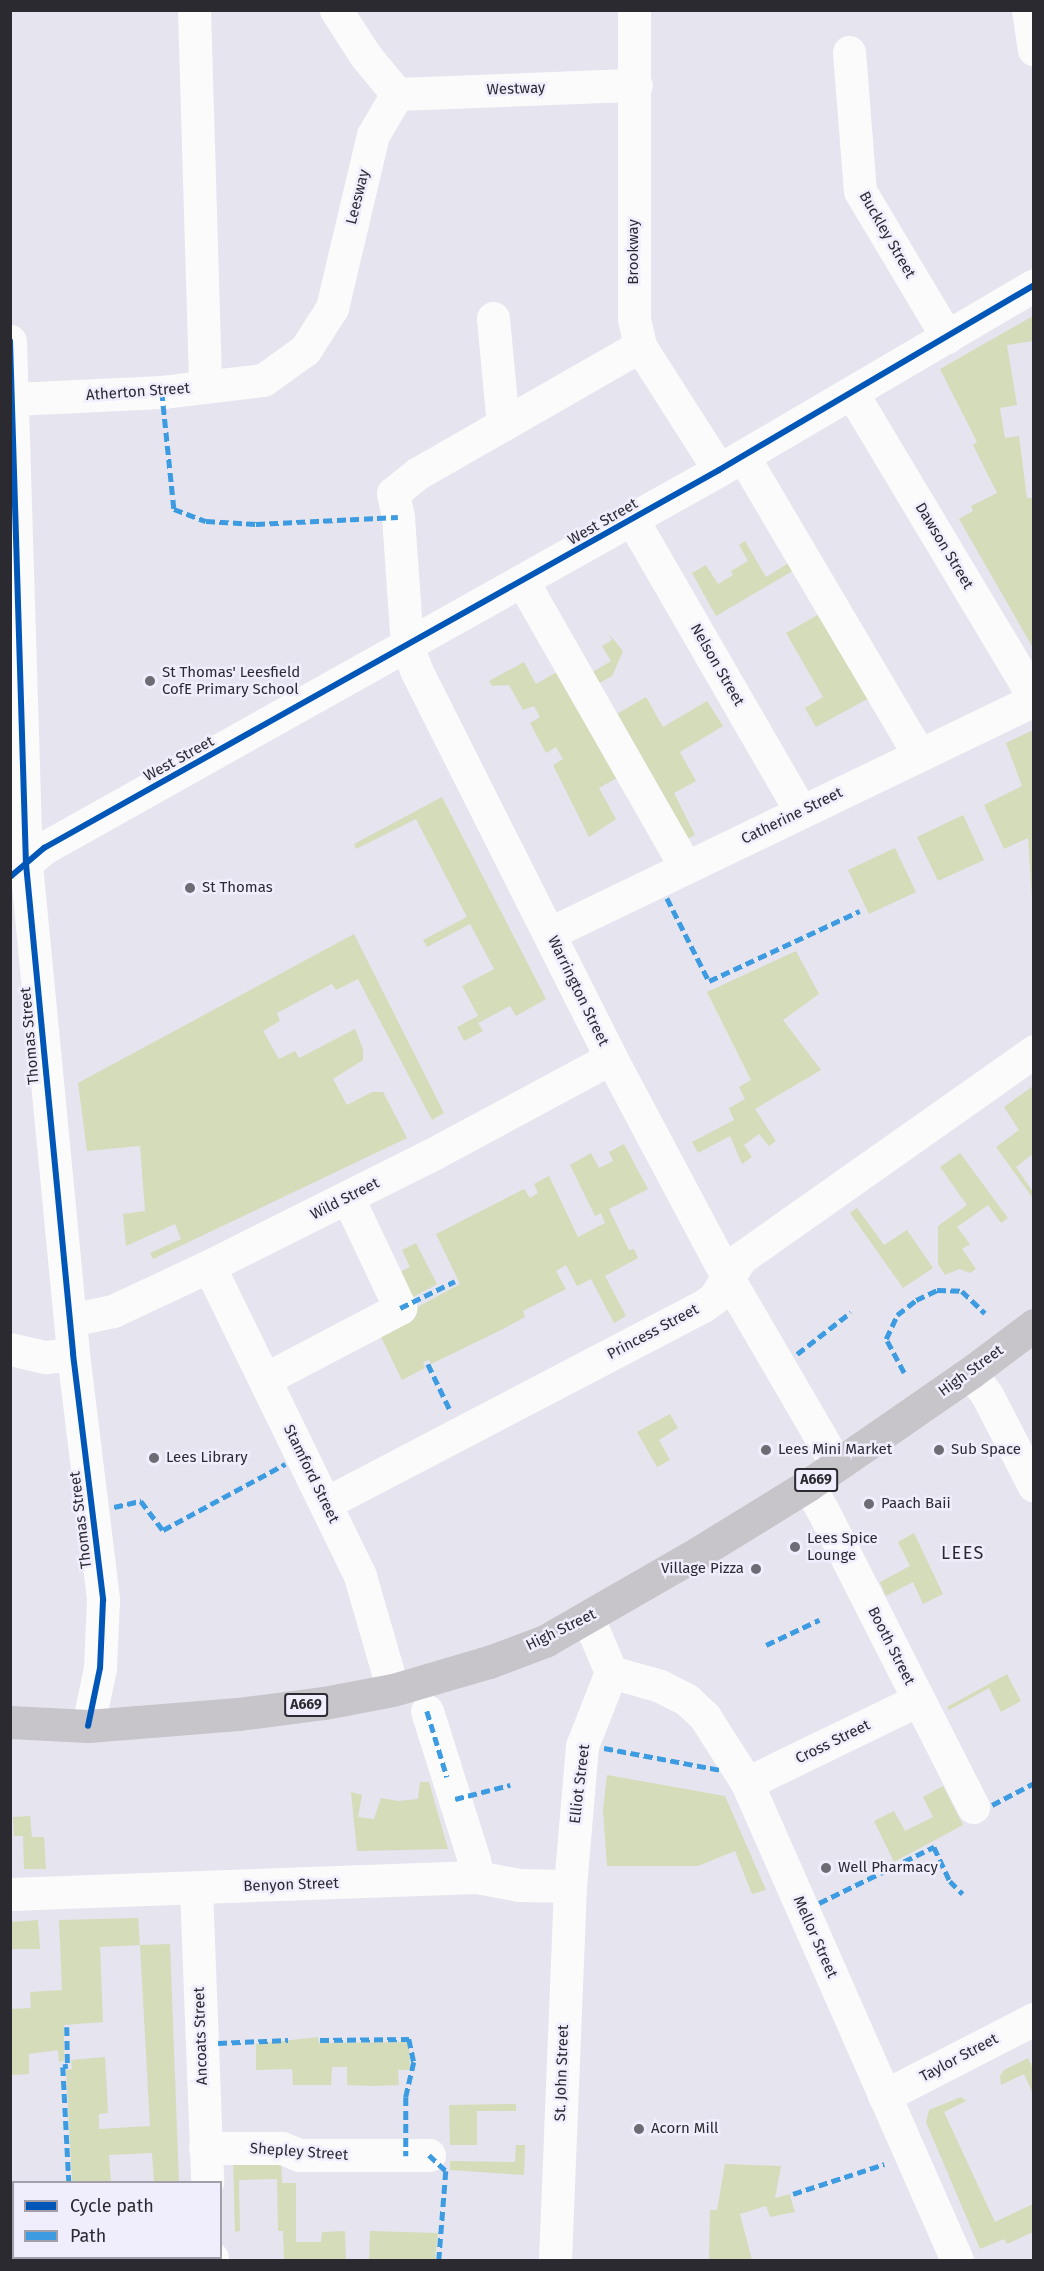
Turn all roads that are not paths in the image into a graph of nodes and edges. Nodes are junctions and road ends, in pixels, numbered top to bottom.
1 (194, 10) edge
2 (336, 10) edge
3 (634, 10) edge
4 (1028, 10) edge
5 (1034, 51) edge
6 (849, 52) dead end
7 (636, 85) junction
8 (397, 94) junction
9 (1034, 285) edge
10 (493, 318) dead end
11 (947, 337) junction
12 (10, 341) edge
13 (640, 346) junction
14 (263, 380) joint
15 (205, 387) junction
16 (12, 388) edge
17 (852, 393) junction
18 (502, 425) junction
19 (731, 463) junction
20 (632, 519) junction
21 (523, 582) junction
22 (407, 646) junction
23 (1033, 700) edge
24 (16, 747) edge
25 (917, 755) junction
26 (801, 812) junction
27 (686, 868) junction
28 (18, 871) edge
29 (550, 933) junction
30 (1034, 1051) edge
31 (611, 1058) junction
32 (348, 1198) junction
33 (209, 1266) junction
34 (728, 1278) junction
35 (70, 1320) junction
36 (1034, 1325) edge
37 (10, 1349) edge
38 (73, 1354) junction
39 (970, 1373) junction
40 (265, 1379) junction
41 (837, 1465) junction
42 (808, 1485) junction
43 (1034, 1486) edge
44 (326, 1503) junction
45 (588, 1618) junction
46 (611, 1672) junction
47 (393, 1690) junction
48 (918, 1700) junction
49 (427, 1711) dead end
50 (10, 1722) edge
51 (88, 1726) junction
52 (747, 1783) junction
53 (973, 1807) dead end
54 (477, 1877) junction
55 (570, 1886) junction
56 (196, 1889) junction
57 (10, 1894) edge
58 (1034, 2019) edge
59 (884, 2096) junction
60 (205, 2148) junction
61 (429, 2155) dead end
62 (207, 2181) edge
63 (555, 2260) edge
64 (957, 2260) edge

1 - 15 street
2 - 8 street
3 - 7 street, Brookway
4 - 5 street
6 - 11 street, Buckley Street
7 - 8 street, Westway
7 - 13 street, Brookway
8 - 14 street, Leesway
9 - 11 street, West Street
10 - 18 street
11 - 17 street, West Street
12 - 16 street, Thomas Street
13 - 18 street
13 - 19 street, Brookway
14 - 15 street, Atherton Street
15 - 16 street, Atherton Street
16 - 24 street, Thomas Street
17 - 19 street, West Street
17 - 23 street, Dawson Street
18 - 22 street, Warrington Street
19 - 20 street, West Street
19 - 25 street, Brookway
20 - 21 street, West Street
20 - 26 street, Nelson Street
21 - 22 street, West Street
21 - 27 street
22 - 28 street, West Street
22 - 29 street, Warrington Street
23 - 25 street, Catherine Street
24 - 28 street, Thomas Street
25 - 26 street, Catherine Street
26 - 27 street, Catherine Street
27 - 29 street, Catherine Street
28 - 35 street, Thomas Street
29 - 31 street, Warrington Street
30 - 34 street, Princess Street
31 - 32 street, Wild Street
31 - 34 street, Warrington Street
32 - 33 street, Wild Street
32 - 40 street
33 - 35 street, Wild Street
33 - 40 street, Stamford Street
34 - 41 street, Warrington Street
34 - 44 street, Princess Street
35 - 38 street, Thomas Street
36 - 39 main road, High Street / A669
37 - 38 street
38 - 51 street, Thomas Street
39 - 41 main road, High Street / A669
39 - 43 street
40 - 44 street, Stamford Street
41 - 42 main road, High Street / A669
42 - 45 main road, High Street / A669
42 - 48 street, Booth Street
44 - 47 street, Stamford Street
45 - 46 street
45 - 47 main road, High Street / A669
46 - 52 street, Mellor Street
46 - 55 street, Elliot Street
47 - 51 main road, High Street / A669
48 - 52 street, Cross Street
48 - 53 street, Booth Street
49 - 54 street
50 - 51 main road, High Street / A669
52 - 59 street, Mellor Street
54 - 55 street, Benyon Street
54 - 56 street, Benyon Street
55 - 63 street, St. John Street
56 - 57 street, Benyon Street
56 - 60 street, Ancoats Street
58 - 59 street, Taylor Street
59 - 64 street, Mellor Street
60 - 61 street, Shepley Street
60 - 62 street, Ancoats Street

